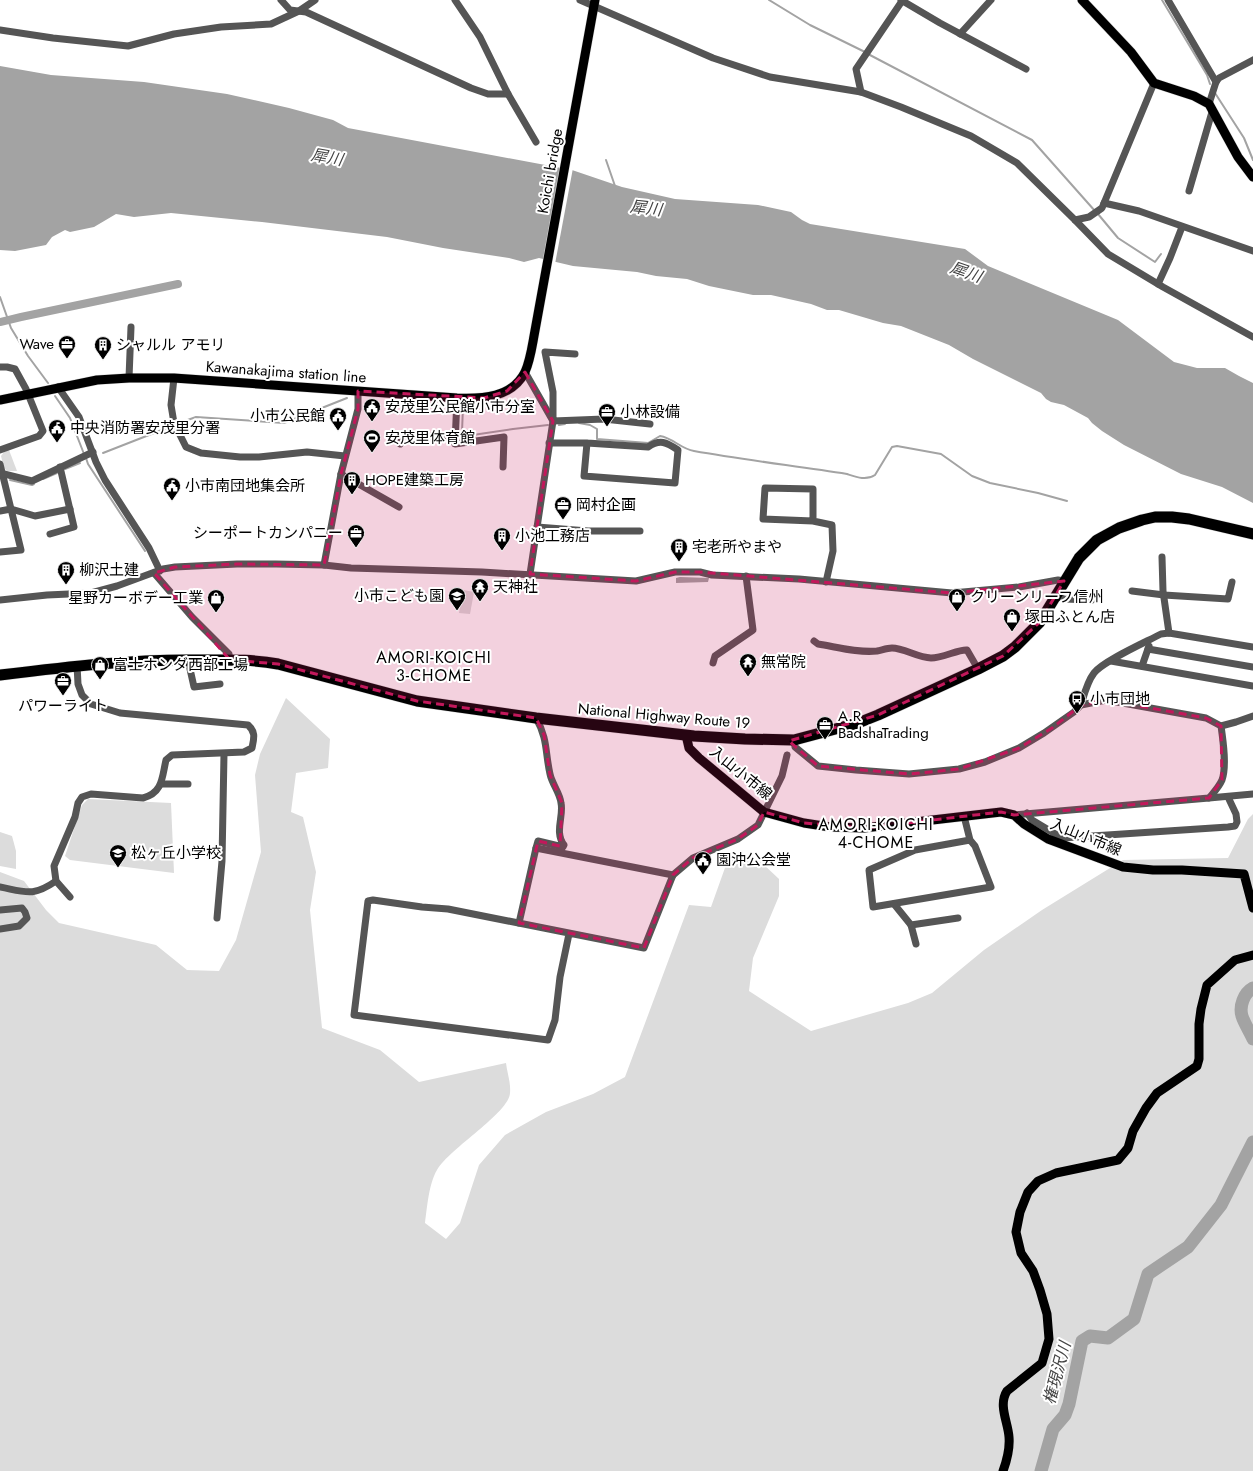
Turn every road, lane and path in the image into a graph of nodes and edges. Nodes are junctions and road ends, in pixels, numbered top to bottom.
1 (281, 0) edge
2 (315, 0) edge
3 (454, 0) edge
4 (580, 0) edge
5 (902, 0) edge
6 (991, 0) edge
7 (1082, 0) edge
8 (1168, 0) edge
9 (594, 5) edge
10 (299, 11) junction
11 (0, 30) edge
12 (960, 34) junction
13 (1253, 60) edge
14 (1026, 69) dead end
15 (1216, 82) junction
16 (1154, 83) junction
17 (861, 92) junction
18 (508, 94) junction
19 (1210, 108) junction
20 (536, 142) dead end
21 (1253, 177) edge
22 (1189, 191) dead end
23 (1103, 205) junction
24 (1075, 220) junction
25 (1182, 227) junction
26 (1253, 251) edge
27 (1158, 284) junction
28 (132, 327) dead end
29 (534, 336) joint
30 (1253, 337) edge
31 (574, 354) dead end
32 (0, 367) edge
33 (525, 372) junction
34 (129, 378) junction
35 (174, 378) junction
36 (58, 387) junction
37 (358, 391) junction
38 (28, 394) junction
39 (457, 398) junction
40 (0, 400) edge
41 (553, 421) junction
42 (650, 424) dead end
43 (455, 438) junction
44 (549, 443) junction
45 (587, 443) junction
46 (400, 444) dead end
47 (0, 450) edge
48 (91, 453) junction
49 (345, 456) junction
50 (0, 464) edge
51 (60, 467) junction
52 (503, 467) dead end
53 (1, 473) edge
54 (340, 474) junction
55 (399, 507) dead end
56 (10, 509) junction
57 (70, 509) junction
58 (0, 511) edge
59 (813, 521) junction
60 (537, 526) junction
61 (640, 531) dead end
62 (50, 534) dead end
63 (1253, 534) edge
64 (0, 552) edge
65 (1162, 557) dead end
66 (324, 565) junction
67 (157, 572) junction
68 (530, 574) junction
69 (746, 576) junction
70 (1064, 580) junction
71 (826, 582) junction
72 (1232, 582) dead end
73 (1132, 591) dead end
74 (1164, 595) junction
75 (1056, 596) junction
76 (0, 600) edge
77 (1092, 600) dead end
78 (1169, 633) junction
79 (1150, 640) junction
80 (814, 641) dead end
81 (1253, 647) edge
82 (1148, 649) junction
83 (188, 660) junction
84 (230, 660) junction
85 (1111, 661) junction
86 (713, 663) dead end
87 (77, 666) junction
88 (1142, 666) junction
89 (1253, 667) edge
90 (978, 669) junction
91 (0, 675) edge
92 (220, 684) dead end
93 (1253, 686) edge
94 (1081, 705) junction
95 (1253, 716) edge
96 (536, 718) junction
97 (1221, 726) junction
98 (686, 735) junction
99 (794, 740) junction
100 (224, 754) junction
101 (787, 755) dead end
102 (161, 784) junction
103 (188, 784) dead end
104 (1253, 794) edge
105 (1228, 797) junction
106 (1209, 798) junction
107 (764, 812) junction
108 (1027, 814) junction
109 (1014, 815) junction
110 (964, 816) junction
111 (970, 840) junction
112 (536, 848) junction
113 (673, 875) junction
114 (56, 881) junction
115 (0, 887) edge
116 (70, 897) dead end
117 (894, 904) junction
118 (1253, 908) edge
119 (0, 910) edge
120 (217, 918) dead end
121 (958, 918) dead end
122 (519, 923) junction
123 (910, 925) junction
124 (0, 929) edge
125 (568, 934) junction
126 (916, 944) dead end
127 (1253, 955) edge
128 (1003, 1471) edge

1 - 10 street
2 - 10 street
3 - 18 street
4 - 9 street
5 - 12 street
5 - 17 street
6 - 12 street
7 - 16 main road
8 - 15 street
9 - 17 street
9 - 29 main road, Koichi bridge
10 - 11 street
10 - 18 street
12 - 14 street
13 - 15 street
15 - 19 street
16 - 19 main road
16 - 23 street
17 - 24 street
18 - 20 street
19 - 21 main road
19 - 22 street
23 - 24 street
23 - 25 street
24 - 27 street
25 - 26 street
25 - 27 street
27 - 30 street
28 - 34 street
29 - 33 main road, Kawanakajima station line
31 - 41 street
32 - 38 street
33 - 39 main road, Kawanakajima station line
33 - 41 street
34 - 35 main road, Kawanakajima station line
34 - 36 main road, Kawanakajima station line
35 - 37 main road, Kawanakajima station line
35 - 49 street
36 - 38 main road, Kawanakajima station line
36 - 48 street
37 - 39 main road, Kawanakajima station line
37 - 49 street
38 - 40 main road, Kawanakajima station line
38 - 47 street
39 - 43 street
41 - 42 street
41 - 44 street
43 - 46 street
43 - 52 street
44 - 45 street
44 - 60 street
45 - 45 street
48 - 51 street
48 - 67 street
49 - 54 street
50 - 53 street
51 - 53 street
51 - 57 street
53 - 56 street
54 - 55 street
54 - 66 street
56 - 57 street
56 - 58 street
56 - 64 street
57 - 62 street
59 - 59 street
59 - 71 street
60 - 61 street
60 - 68 street
63 - 70 highway, National Highway Route 19
65 - 74 street
66 - 67 street
66 - 68 street
67 - 76 street
67 - 84 street
68 - 69 street
69 - 71 street
69 - 86 street
70 - 71 street
70 - 75 highway, National Highway Route 19
72 - 74 street
73 - 74 street
74 - 78 street
75 - 77 street
75 - 90 highway, National Highway Route 19
78 - 79 street
78 - 81 street
79 - 82 street
79 - 85 street
80 - 90 street
82 - 88 street
82 - 89 street
83 - 84 highway, National Highway Route 19
83 - 87 highway, National Highway Route 19
83 - 92 street
84 - 96 highway, National Highway Route 19
85 - 88 street
85 - 94 street
87 - 91 highway, National Highway Route 19
87 - 100 street
88 - 93 street
90 - 99 highway, National Highway Route 19
94 - 97 street
94 - 99 street
95 - 97 street
96 - 98 highway, National Highway Route 19
96 - 112 street
97 - 106 street
98 - 99 highway, National Highway Route 19
98 - 107 main road, 入山小市線
100 - 102 street
100 - 120 street
101 - 107 street
102 - 103 street
102 - 114 street
104 - 105 street
105 - 106 street
105 - 108 street
106 - 108 street
107 - 110 main road, 入山小市線
107 - 113 street
108 - 109 street
109 - 110 main road, 入山小市線
109 - 118 main road, 入山小市線
110 - 111 street
111 - 117 street
111 - 117 street
112 - 113 street
112 - 122 street
113 - 125 street
114 - 115 street
114 - 116 street
117 - 123 street
119 - 124 street
121 - 123 street
122 - 125 street
122 - 125 street
123 - 126 street
127 - 128 main road

